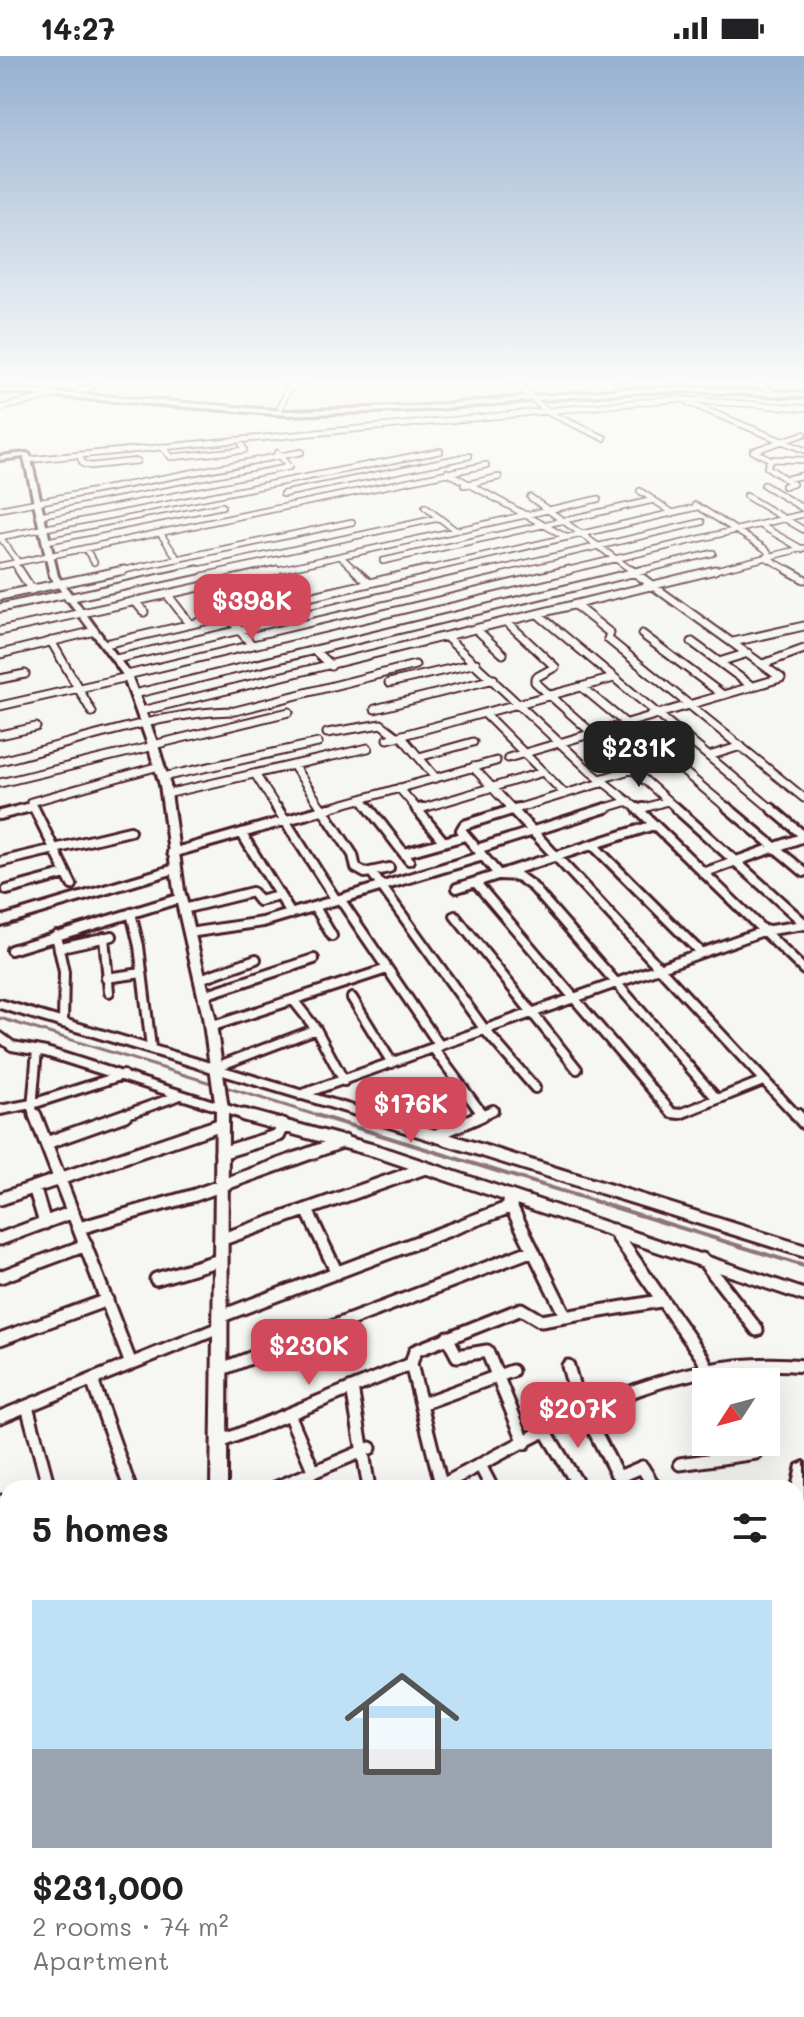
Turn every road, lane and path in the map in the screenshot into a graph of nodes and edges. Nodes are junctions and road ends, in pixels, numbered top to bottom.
1 (31, 477) edge
2 (164, 477) edge
3 (240, 477) edge
4 (308, 477) edge
5 (369, 477) edge
6 (432, 477) edge
7 (453, 477) edge
8 (499, 477) dead end
9 (778, 477) edge
10 (800, 477) edge
11 (464, 485) junction
12 (764, 485) dead end
13 (640, 491) dead end
14 (283, 494) dead end
15 (746, 496) dead end
16 (530, 497) dead end
17 (598, 499) dead end
18 (654, 500) junction
19 (36, 502) junction
20 (222, 506) dead end
21 (425, 507) dead end
22 (0, 509) edge
23 (548, 510) junction
24 (804, 512) edge
25 (673, 513) junction
26 (529, 514) junction
27 (40, 515) junction
28 (439, 518) junction
29 (786, 519) junction
30 (352, 522) dead end
31 (565, 522) junction
32 (702, 522) dead end
33 (548, 525) junction
34 (760, 525) junction
35 (44, 528) junction
36 (455, 530) junction
37 (804, 530) edge
38 (735, 531) junction
39 (160, 533) junction
40 (581, 534) junction
41 (0, 537) edge
42 (566, 537) junction
43 (47, 541) junction
44 (599, 546) junction
45 (85, 548) junction
46 (803, 548) edge
47 (371, 549) junction
48 (713, 553) dead end
49 (51, 555) junction
50 (340, 556) junction
51 (767, 558) junction
52 (178, 559) junction
53 (617, 559) junction
54 (383, 561) junction
55 (16, 562) junction
56 (94, 562) dead end
57 (0, 566) edge
58 (635, 572) junction
59 (262, 573) junction
60 (399, 575) junction
61 (804, 579) edge
62 (368, 582) junction
63 (59, 584) junction
64 (202, 586) junction
65 (655, 587) junction
66 (32, 590) junction
67 (167, 594) junction
68 (0, 596) edge
69 (67, 596) junction
70 (290, 600) junction
71 (135, 601) junction
72 (576, 606) junction
73 (0, 608) edge
74 (144, 612) dead end
75 (81, 613) junction
76 (227, 615) junction
77 (539, 615) junction
78 (508, 623) junction
79 (190, 624) junction
80 (804, 626) edge
81 (238, 630) junction
82 (477, 630) junction
83 (0, 631) edge
84 (95, 631) junction
85 (642, 634) dead end
86 (446, 637) junction
87 (51, 641) junction
88 (692, 642) dead end
89 (733, 642) junction
90 (105, 644) junction
91 (252, 645) junction
92 (804, 649) edge
93 (314, 650) junction
94 (748, 653) junction
95 (0, 654) edge
96 (503, 654) dead end
97 (116, 659) junction
98 (719, 662) junction
99 (476, 663) junction
100 (763, 664) junction
101 (415, 665) dead end
102 (331, 666) junction
103 (25, 674) dead end
104 (127, 676) junction
105 (614, 678) junction
106 (0, 679) edge
107 (494, 679) junction
108 (389, 683) dead end
109 (753, 687) junction
110 (79, 688) junction
111 (583, 688) junction
112 (134, 694) junction
113 (723, 695) junction
114 (551, 697) junction
115 (260, 705) junction
116 (522, 705) junction
117 (690, 705) junction
118 (0, 706) edge
119 (375, 709) dead end
120 (141, 711) junction
121 (92, 712) dead end
122 (289, 712) dead end
123 (485, 714) junction
124 (658, 715) junction
125 (268, 717) junction
126 (625, 724) junction
127 (146, 725) junction
128 (36, 727) dead end
129 (327, 733) dead end
130 (592, 734) junction
131 (0, 735) edge
132 (399, 736) junction
133 (388, 739) dead end
134 (689, 740) junction
135 (473, 742) dead end
136 (318, 743) dead end
137 (561, 743) junction
138 (154, 746) junction
139 (741, 746) junction
140 (368, 748) dead end
141 (657, 749) junction
142 (524, 753) junction
143 (709, 756) junction
144 (419, 757) junction
145 (508, 758) dead end
146 (0, 761) edge
147 (496, 761) dead end
148 (654, 763) dead end
149 (293, 765) junction
150 (159, 766) junction
151 (473, 767) junction
152 (632, 770) junction
153 (543, 772) junction
154 (255, 774) junction
155 (163, 777) junction
156 (436, 778) junction
157 (602, 780) junction
158 (0, 783) edge
159 (399, 788) junction
160 (491, 788) junction
161 (166, 794) junction
162 (565, 794) junction
163 (804, 798) edge
164 (362, 800) junction
165 (629, 801) junction
166 (667, 801) junction
167 (33, 807) junction
168 (417, 810) junction
169 (511, 810) junction
170 (638, 810) junction
171 (322, 812) junction
172 (0, 815) edge
173 (284, 823) junction
174 (654, 825) junction
175 (130, 831) dead end
176 (530, 832) junction
177 (242, 834) junction
178 (465, 836) junction
179 (804, 837) edge
180 (444, 842) junction
181 (593, 845) junction
182 (775, 848) junction
183 (52, 849) junction
184 (480, 852) junction
185 (172, 853) junction
186 (555, 857) junction
187 (0, 862) edge
188 (734, 862) junction
189 (389, 868) dead end
190 (175, 869) junction
191 (804, 872) edge
192 (372, 873) junction
193 (703, 873) junction
194 (66, 874) junction
195 (499, 875) junction
196 (476, 883) junction
197 (72, 885) dead end
198 (381, 886) junction
199 (457, 888) dead end
200 (7, 890) dead end
201 (279, 896) junction
202 (338, 900) junction
203 (182, 903) junction
204 (315, 907) junction
205 (131, 913) junction
206 (291, 914) junction
207 (455, 916) dead end
208 (0, 921) edge
209 (803, 922) edge
210 (763, 931) junction
211 (189, 933) junction
212 (56, 935) junction
213 (332, 936) dead end
214 (61, 947) junction
215 (11, 950) dead end
216 (701, 953) junction
217 (256, 959) dead end
218 (314, 959) dead end
219 (660, 968) junction
220 (387, 969) junction
221 (804, 970) edge
222 (142, 973) junction
223 (106, 978) junction
224 (200, 979) junction
225 (619, 982) junction
226 (109, 992) dead end
227 (204, 995) junction
228 (352, 998) dead end
229 (575, 998) junction
230 (294, 1001) junction
231 (0, 1004) edge
232 (530, 1014) junction
233 (63, 1023) junction
234 (210, 1027) junction
235 (316, 1029) junction
236 (485, 1030) junction
237 (0, 1037) edge
238 (151, 1048) junction
239 (437, 1048) junction
240 (37, 1050) junction
241 (392, 1063) junction
242 (216, 1067) junction
243 (577, 1069) dead end
244 (123, 1075) junction
245 (344, 1081) junction
246 (763, 1081) junction
247 (535, 1088) dead end
248 (300, 1095) junction
249 (178, 1096) junction
250 (717, 1099) junction
251 (32, 1104) junction
252 (0, 1110) edge
253 (221, 1112) junction
254 (804, 1123) edge
255 (283, 1124) junction
256 (436, 1135) junction
257 (344, 1141) junction
258 (46, 1143) junction
259 (221, 1153) junction
260 (425, 1168) junction
261 (60, 1177) junction
262 (221, 1185) junction
263 (34, 1187) junction
264 (0, 1199) edge
265 (510, 1202) junction
266 (307, 1210) junction
267 (73, 1212) junction
268 (45, 1223) junction
269 (79, 1228) junction
270 (613, 1230) junction
271 (0, 1239) edge
272 (220, 1240) junction
273 (86, 1245) junction
274 (533, 1250) junction
275 (804, 1251) edge
276 (702, 1259) junction
277 (220, 1260) junction
278 (337, 1273) junction
279 (0, 1277) edge
280 (156, 1279) dead end
281 (804, 1295) edge
282 (107, 1300) junction
283 (660, 1301) junction
284 (566, 1317) junction
285 (219, 1323) junction
286 (757, 1330) dead end
287 (447, 1337) junction
288 (0, 1339) edge
289 (131, 1364) junction
290 (411, 1364) junction
291 (568, 1366) dead end
292 (804, 1366) edge
293 (706, 1368) edge
294 (754, 1368) edge
295 (219, 1370) junction
296 (512, 1371) dead end
297 (498, 1375) junction
298 (692, 1379) edge
299 (92, 1380) junction
300 (352, 1388) junction
301 (421, 1404) junction
302 (27, 1406) junction
303 (585, 1413) junction
304 (289, 1414) junction
305 (0, 1417) edge
306 (546, 1432) junction
307 (220, 1442) junction
308 (525, 1443) junction
309 (366, 1450) junction
310 (735, 1456) edge
311 (680, 1464) dead end
312 (481, 1467) junction
313 (314, 1472) junction
314 (47, 1480) edge
315 (127, 1480) edge
316 (219, 1480) edge
317 (294, 1480) edge
318 (368, 1480) edge
319 (438, 1480) edge
320 (454, 1480) edge
321 (488, 1480) edge
322 (575, 1480) edge
323 (650, 1480) edge

1 - 19 street
2 - 19 street
3 - 27 street
4 - 35 street
5 - 14 street
6 - 39 street
7 - 11 street
8 - 11 street
9 - 10 street
11 - 26 street
12 - 24 street
13 - 18 street
15 - 29 street
16 - 23 street
17 - 23 street
18 - 25 street
18 - 31 street
19 - 22 street
19 - 27 street
20 - 43 street
21 - 28 street
23 - 26 street
23 - 31 street
24 - 29 street
25 - 38 street
25 - 40 street
26 - 33 street
26 - 36 street
27 - 35 street
28 - 36 street
28 - 69 street
29 - 34 street
29 - 37 street
30 - 52 street
31 - 33 street
31 - 40 street
32 - 44 street
33 - 42 street
33 - 54 street
34 - 38 street
34 - 46 street
35 - 41 street
35 - 43 street
36 - 47 street
38 - 51 street
38 - 53 street
39 - 45 street
39 - 52 street
40 - 42 street
40 - 44 street
41 - 55 street
42 - 60 street
43 - 49 street
44 - 53 street
44 - 81 street
45 - 49 street
45 - 56 street
46 - 51 street
47 - 50 street
47 - 54 street
48 - 58 street
49 - 55 street
49 - 63 street
50 - 59 street
50 - 62 street
51 - 61 street
51 - 65 street
52 - 63 street
53 - 58 street
53 - 91 street
54 - 60 street
55 - 57 street
55 - 66 street
58 - 65 street
58 - 93 street
59 - 64 street
59 - 70 street
60 - 62 street
62 - 70 street
63 - 66 street
63 - 69 street
64 - 67 street
64 - 76 street
65 - 72 street
65 - 89 street
66 - 68 street
67 - 71 street
67 - 79 street
69 - 73 street
69 - 75 street
70 - 76 street
71 - 74 street
71 - 75 street
72 - 77 street
72 - 117 street
75 - 83 street
75 - 84 street
76 - 79 street
76 - 81 street
77 - 78 street
77 - 105 street
78 - 82 street
78 - 114 street
79 - 90 street
80 - 89 street
81 - 91 street
81 - 97 street
82 - 86 street
82 - 96 street
84 - 87 street
84 - 90 street
85 - 113 street
86 - 99 street
86 - 102 street
87 - 95 street
87 - 110 street
88 - 98 street
89 - 94 street
90 - 97 street
91 - 104 street
92 - 100 street
93 - 102 street
93 - 112 street
94 - 98 street
94 - 100 street
97 - 104 street
98 - 109 street
99 - 107 street
99 - 108 street
100 - 109 street
101 - 115 street
102 - 120 street
103 - 106 street
104 - 110 street
104 - 112 street
105 - 111 street
105 - 124 street
107 - 116 street
107 - 119 street
109 - 113 street
110 - 118 street
110 - 121 street
111 - 114 street
111 - 126 street
112 - 120 street
113 - 117 street
114 - 116 street
114 - 130 street
115 - 125 street
115 - 127 street
116 - 123 street
116 - 137 street
117 - 124 street
117 - 139 street
120 - 127 street
122 - 125 street
123 - 132 street
123 - 142 street
124 - 126 street
124 - 134 street
125 - 138 street
126 - 130 street
126 - 141 street
127 - 138 street
127 - 146 street
128 - 131 street
129 - 132 street
130 - 137 street
130 - 152 street
132 - 133 street
132 - 144 street
134 - 141 street
134 - 143 street
135 - 144 street
136 - 155 street
137 - 142 street
137 - 157 street
138 - 150 street
138 - 158 street
139 - 143 street
139 - 163 street
140 - 149 street
141 - 182 street
142 - 145 street
142 - 153 street
143 - 179 street
144 - 156 street
147 - 151 street
148 - 152 street
149 - 154 street
149 - 171 street
150 - 155 street
150 - 167 street
151 - 156 street
151 - 160 street
152 - 157 street
152 - 166 street
153 - 160 street
153 - 162 street
154 - 161 street
154 - 173 street
155 - 161 street
156 - 159 street
157 - 162 street
157 - 165 street
159 - 164 street
159 - 168 street
160 - 168 street
160 - 169 street
161 - 185 street
162 - 169 street
164 - 171 street
164 - 180 street
165 - 170 street
165 - 176 street
166 - 170 street
166 - 188 street
167 - 172 street
167 - 183 street
168 - 180 street
169 - 176 street
169 - 178 street
170 - 174 street
171 - 173 street
171 - 192 street
173 - 177 street
173 - 202 street
174 - 181 street
174 - 193 street
175 - 183 street
176 - 184 street
176 - 186 street
177 - 185 street
177 - 201 street
178 - 180 street
178 - 184 street
179 - 182 street
181 - 186 street
181 - 216 street
182 - 188 street
182 - 191 street
183 - 187 street
183 - 194 street
184 - 195 street
184 - 198 street
185 - 190 street
186 - 195 street
186 - 219 street
188 - 193 street
188 - 209 street
189 - 192 street
190 - 203 street
190 - 208 street
192 - 198 street
193 - 210 street
194 - 197 street
194 - 200 street
195 - 196 street
195 - 225 street
196 - 199 street
196 - 229 street
198 - 202 street
198 - 236 street
201 - 203 street
201 - 206 street
202 - 204 street
202 - 220 street
203 - 205 street
203 - 211 street
204 - 206 street
204 - 213 street
205 - 212 street
205 - 222 street
206 - 211 street
207 - 232 street
209 - 210 street
210 - 216 street
210 - 221 street
211 - 224 street
212 - 214 street
212 - 215 street
214 - 223 street
214 - 233 street
216 - 219 street
217 - 224 street
218 - 227 street
219 - 225 street
219 - 246 street
220 - 230 street
220 - 239 street
222 - 223 street
222 - 238 street
223 - 226 street
224 - 227 street
225 - 229 street
225 - 250 street
227 - 234 street
228 - 241 street
229 - 232 street
229 - 250 street
230 - 234 street
230 - 235 street
231 - 233 street
232 - 236 street
232 - 243 street
233 - 238 street
234 - 242 street
235 - 242 street
235 - 245 street
236 - 239 street
236 - 247 street
237 - 240 street
238 - 242 street
239 - 241 street
239 - 256 street
240 - 244 street
240 - 251 street
241 - 245 street
242 - 248 street
242 - 253 street
244 - 249 street
244 - 251 street
245 - 248 street
246 - 250 street
246 - 254 street
248 - 256 street
249 - 253 street
249 - 258 street
251 - 252 street
251 - 258 street
253 - 255 street
253 - 259 street
253 - 261 street
255 - 257 street
255 - 259 street
256 - 275 street
257 - 260 street
257 - 262 street
258 - 261 street
259 - 262 street
260 - 265 street
260 - 266 street
261 - 263 street
261 - 267 street
262 - 269 street
262 - 272 street
263 - 264 street
263 - 268 street
265 - 270 street
265 - 274 street
265 - 278 street
266 - 272 street
266 - 278 street
267 - 268 street
267 - 269 street
268 - 271 street
269 - 273 street
270 - 276 street
270 - 283 street
272 - 277 street
273 - 279 street
273 - 282 street
274 - 284 street
274 - 295 street
276 - 281 street
276 - 286 street
277 - 280 street
277 - 285 street
278 - 285 street
282 - 288 street
282 - 289 street
283 - 284 street
283 - 293 street
284 - 287 street
285 - 289 street
285 - 295 street
287 - 290 street
287 - 297 street
289 - 299 street
290 - 300 street
290 - 301 street
291 - 303 street
292 - 294 street
295 - 307 street
296 - 297 street
297 - 301 street
297 - 308 street
298 - 303 street
299 - 302 street
299 - 315 street
300 - 304 street
300 - 309 street
301 - 319 street
302 - 305 street
302 - 314 street
303 - 306 street
303 - 323 street
304 - 307 street
304 - 313 street
306 - 308 street
306 - 322 street
307 - 316 street
308 - 312 street
309 - 313 street
309 - 318 street
310 - 311 street
312 - 320 street
312 - 321 street
313 - 317 street

